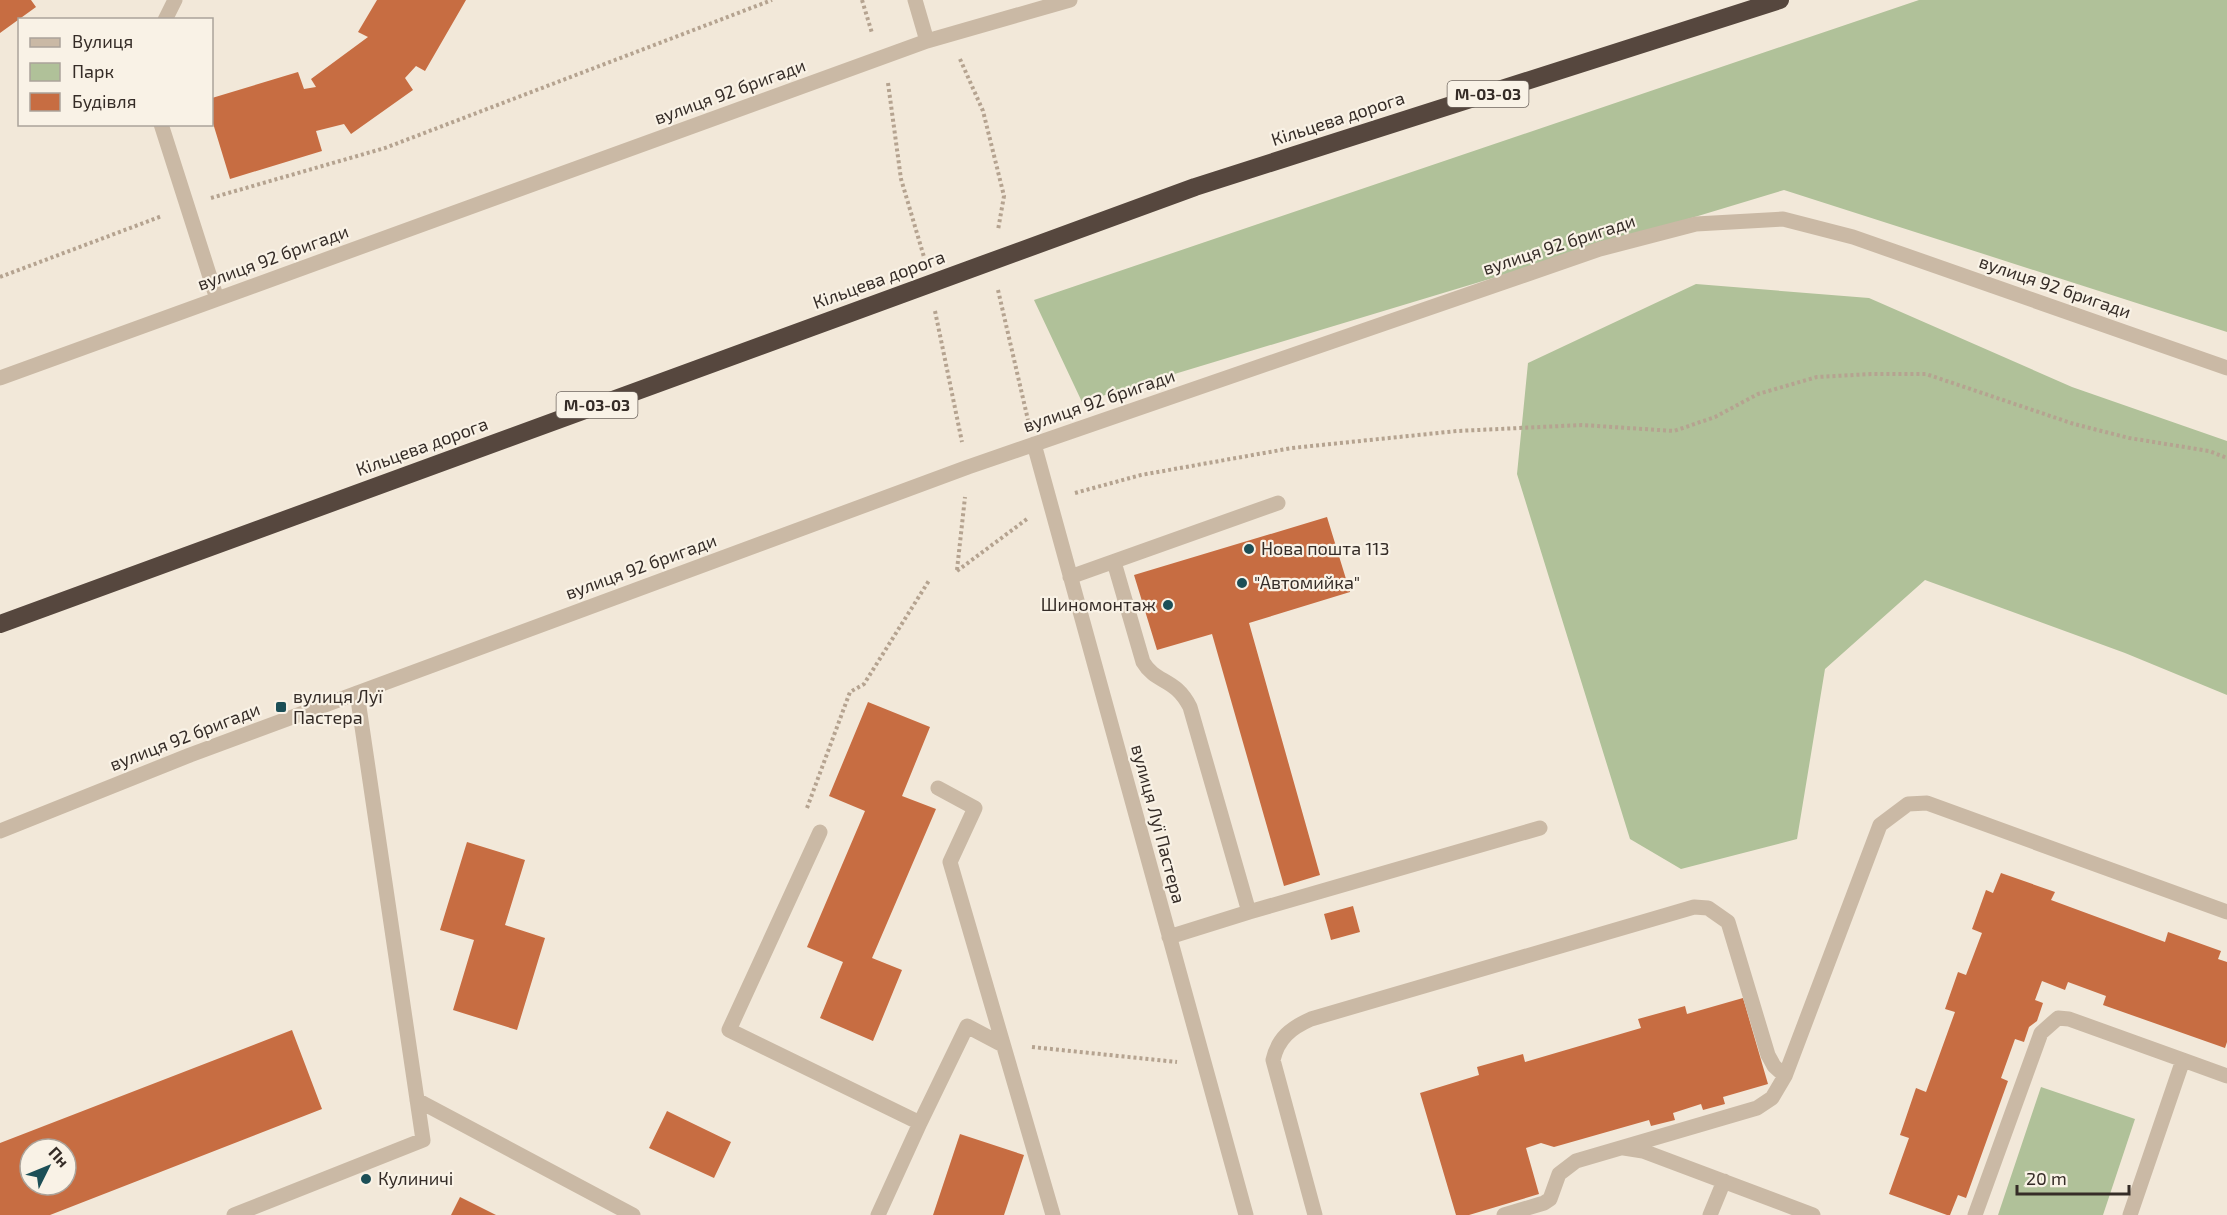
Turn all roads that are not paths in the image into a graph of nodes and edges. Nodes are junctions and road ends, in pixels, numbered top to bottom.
1 (176, 0) edge
2 (915, 0) edge
3 (1070, 0) edge
4 (1780, 0) edge
5 (166, 18) edge
6 (927, 41) junction
7 (162, 126) edge
8 (217, 299) junction
9 (2227, 369) edge
10 (0, 378) edge
11 (1034, 444) junction
12 (1278, 502) dead end
13 (1114, 562) junction
14 (1071, 577) junction
15 (0, 624) edge
16 (357, 693) junction
17 (938, 788) dead end
18 (1540, 828) dead end
19 (0, 831) edge
20 (820, 832) road end
21 (1249, 912) junction
22 (2227, 912) edge
23 (1169, 937) junction
24 (1003, 1045) junction
25 (2183, 1060) junction
26 (1785, 1076) junction
27 (2227, 1076) edge
28 (417, 1100) junction
29 (920, 1123) junction
30 (1621, 1148) junction
31 (1724, 1181) junction
32 (234, 1215) edge
33 (633, 1215) edge
34 (878, 1215) edge
35 (1053, 1215) edge
36 (1246, 1215) edge
37 (1316, 1215) edge
38 (1504, 1215) edge
39 (1710, 1215) edge
40 (1813, 1215) edge
41 (1975, 1215) edge
42 (2130, 1215) edge

1 - 5 street
2 - 6 street
3 - 6 street, вулиця 92 бригади
4 - 15 highway, Кільцева дорога / М-03-03
6 - 8 street, вулиця 92 бригади
7 - 8 street
8 - 10 street, вулиця 92 бригади
9 - 11 street, вулиця 92 бригади
11 - 14 street, вулиця Луї Пастера
11 - 16 street, вулиця 92 бригади
12 - 13 street
13 - 14 street
13 - 21 street
14 - 23 street, вулиця Луї Пастера
16 - 19 street, вулиця 92 бригади
16 - 28 street
17 - 24 street
18 - 21 street
20 - 29 street
21 - 23 street
22 - 26 street
23 - 36 street, вулиця Луї Пастера
24 - 29 street
24 - 35 street
25 - 27 street
25 - 41 street
25 - 42 street
26 - 30 street
26 - 37 street
28 - 32 street
28 - 33 street
29 - 34 street
30 - 31 street
30 - 38 street
31 - 39 street
31 - 40 street

